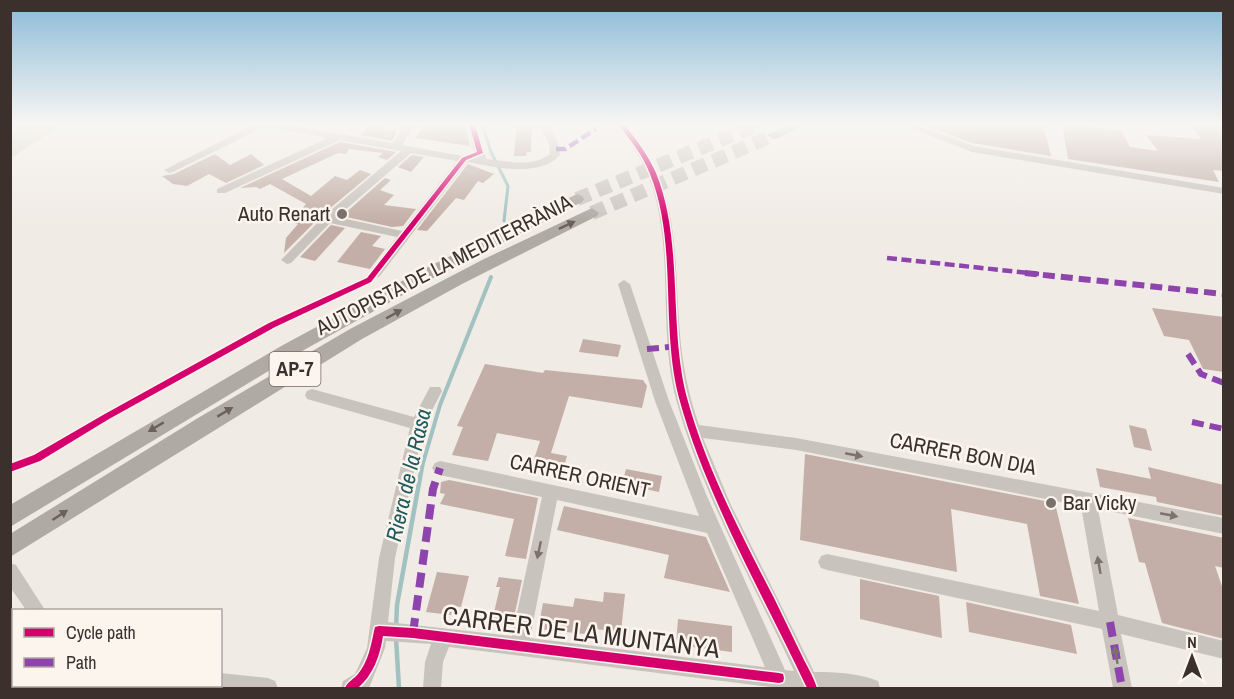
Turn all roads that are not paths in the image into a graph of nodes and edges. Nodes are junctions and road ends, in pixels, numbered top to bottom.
1 (197, 157) edge
2 (291, 157) edge
3 (400, 157) edge
4 (452, 157) edge
5 (487, 157) edge
6 (553, 157) edge
7 (645, 157) edge
8 (1018, 157) edge
9 (464, 159) junction
10 (489, 160) junction
11 (169, 170) dead end
12 (221, 191) dead end
13 (1224, 191) edge
14 (577, 200) tunnel mouth
15 (592, 213) tunnel mouth
16 (328, 219) junction
17 (404, 235) junction
18 (287, 260) dead end
19 (375, 274) dead end
20 (624, 284) dead end
21 (435, 391) dead end
22 (312, 395) dead end
23 (418, 424) junction
24 (694, 431) junction
25 (440, 468) dead end
26 (551, 492) junction
27 (1088, 499) junction
28 (10, 517) edge
29 (711, 526) junction
30 (1224, 526) edge
31 (10, 547) edge
32 (827, 562) dead end
33 (10, 571) edge
34 (35, 609) edge
35 (1110, 622) junction
36 (379, 631) junction
37 (443, 636) junction
38 (519, 646) junction
39 (1224, 650) edge
40 (222, 682) edge
41 (780, 683) edge
42 (811, 685) edge
43 (268, 688) edge
44 (350, 688) edge
45 (432, 688) edge
46 (871, 688) edge
47 (1122, 688) edge

1 - 11 street
2 - 12 street
3 - 16 street
4 - 9 street
5 - 10 street
6 - 10 street
7 - 24 street
8 - 13 street
9 - 10 street
9 - 17 street
14 -> 28 highway, AUTOPISTA DE LA MEDITERRÀNIA / AP-7
31 -> 15 highway, AUTOPISTA DE LA MEDITERRÀNIA / AP-7
16 - 17 street
16 - 18 street
17 - 19 street
20 - 29 street
21 - 23 street
22 - 23 street
23 - 36 street
24 -> 27 street, CARRER BON DIA
24 - 42 street
25 - 26 street, CARRER ORIENT
26 - 29 street, CARRER ORIENT
26 -> 38 street
27 -> 30 street, CARRER BON DIA
35 -> 27 street
29 - 41 street
32 - 35 street
33 - 34 street
35 - 39 street
47 -> 35 street
36 - 37 street, CARRER DE LA MUNTANYA
36 - 44 street
37 - 38 street, CARRER DE LA MUNTANYA
37 - 45 street
38 - 41 street, CARRER DE LA MUNTANYA
40 - 43 street
41 - 42 street, CARRER DE LA MUNTANYA
42 - 46 street, CARRER DE LA MUNTANYA

